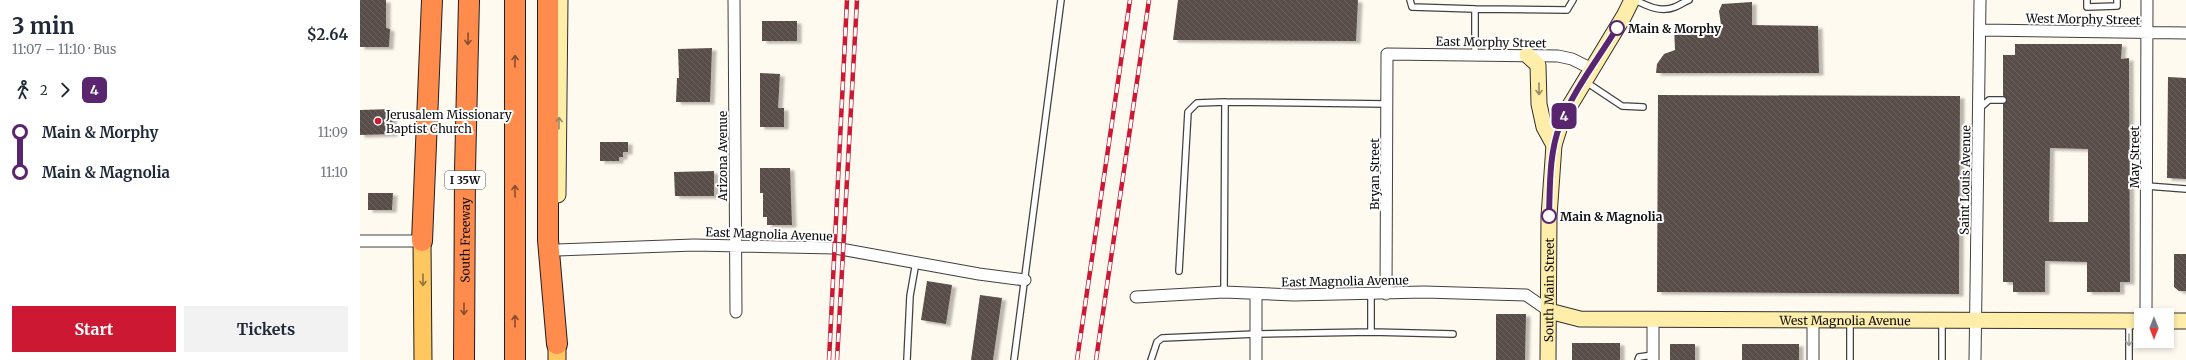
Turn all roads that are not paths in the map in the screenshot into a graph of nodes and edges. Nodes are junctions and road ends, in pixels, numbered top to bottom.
1 (422, 0) edge
2 (432, 0) edge
3 (469, 0) edge
4 (515, 0) edge
5 (548, 0) edge
6 (560, 0) edge
7 (734, 0) edge
8 (1061, 0) edge
9 (1410, 0) edge
10 (1573, 0) edge
11 (1633, 0) edge
12 (1689, 0) edge
13 (1980, 0) edge
14 (2087, 0) edge
15 (2117, 0) edge
16 (2147, 0) edge
17 (1476, 9) junction
18 (1980, 30) junction
19 (2147, 32) junction
20 (2186, 33) edge
21 (1387, 54) joint
22 (1476, 55) junction
23 (1527, 55) junction
24 (1588, 75) junction
25 (2003, 100) dead end
26 (1225, 102) junction
27 (1387, 104) junction
28 (1643, 107) dead end
29 (1980, 108) junction
30 (1554, 145) junction
31 (2147, 186) junction
32 (2186, 188) edge
33 (360, 241) edge
34 (422, 241) junction
35 (736, 246) junction
36 (557, 250) junction
37 (916, 262) junction
38 (1179, 271) dead end
39 (1025, 280) junction
40 (1224, 292) junction
41 (1256, 294) junction
42 (1371, 294) junction
43 (1386, 294) junction
44 (1136, 297) dead end
45 (2146, 308) edge
46 (1549, 311) junction
47 (736, 312) dead end
48 (1653, 319) junction
49 (1813, 320) junction
50 (1850, 320) junction
51 (1942, 320) junction
52 (1975, 320) junction
53 (2134, 321) edge
54 (2174, 321) edge
55 (2186, 321) edge
56 (2134, 328) edge
57 (1371, 332) junction
58 (1256, 334) junction
59 (1452, 334) dead end
60 (557, 352) edge
61 (1653, 358) edge
62 (423, 360) edge
63 (464, 360) edge
64 (515, 360) edge
65 (907, 360) edge
66 (1014, 360) edge
67 (1151, 360) edge
68 (1256, 360) edge
69 (1548, 360) edge
70 (1638, 360) edge
71 (1813, 360) edge
72 (1850, 360) edge
73 (1942, 360) edge
74 (1976, 360) edge
75 (2129, 360) edge

1 - 34 street
2 - 34 highway
3 -> 63 highway, South Freeway / I 35W
64 -> 4 highway
5 - 60 highway
36 -> 6 street
7 - 35 street, Arizona Avenue
8 - 39 lane
9 - 17 lane
10 - 17 lane
11 - 12 lane
11 - 24 street, South Main Street
13 - 18 street, Saint Louis Avenue
14 - 15 lane
16 - 19 street, May Street
17 - 22 lane
18 - 19 street, West Morphy Street
18 - 29 street, Saint Louis Avenue
19 - 20 street, West Morphy Street
19 - 31 street, May Street
21 - 22 street, East Morphy Street
21 - 27 street, Bryan Street
22 - 23 street, East Morphy Street
23 - 24 street, East Morphy Street
23 -> 30 street
24 - 28 lane
24 - 30 street, South Main Street
25 - 29 lane
26 - 27 lane
26 - 38 lane
26 - 40 lane
27 - 43 street, Bryan Street
29 - 52 street, Saint Louis Avenue
30 - 46 street, South Main Street
31 - 32 lane
31 - 45 street, May Street
33 - 34 street
34 -> 62 main road
35 - 36 street, East Magnolia Avenue
35 - 37 street, East Magnolia Avenue
35 - 47 street, Arizona Avenue
36 - 60 street
37 - 39 street, East Magnolia Avenue
37 - 65 lane
39 - 66 lane
40 - 41 street, East Magnolia Avenue
40 - 44 street, East Magnolia Avenue
41 - 42 street, East Magnolia Avenue
41 - 58 street
42 - 43 street, East Magnolia Avenue
42 - 57 lane
43 - 46 street, East Magnolia Avenue
46 - 48 street, West Magnolia Avenue
46 - 69 street, South Main Street
48 - 49 street, West Magnolia Avenue
48 - 61 street
49 - 50 street, West Magnolia Avenue
49 - 71 street
50 - 51 street, West Magnolia Avenue
50 - 72 lane
51 - 52 street, West Magnolia Avenue
51 - 73 lane
52 - 53 street, West Magnolia Avenue
52 - 74 street, Saint Louis Avenue
54 - 55 street
56 -> 75 lane
57 - 58 lane
57 - 59 lane
58 - 67 lane
58 - 68 street
61 - 70 lane

